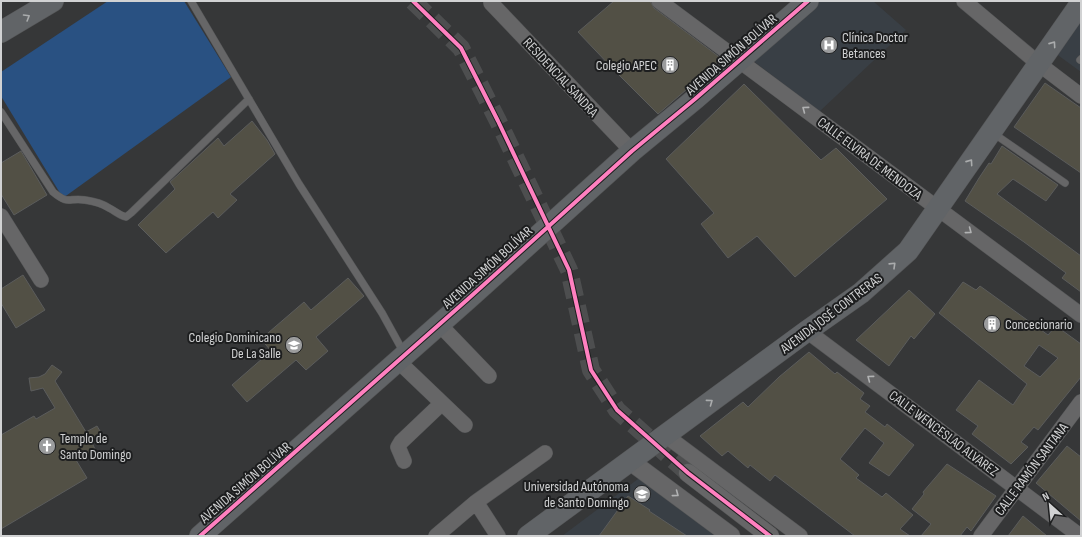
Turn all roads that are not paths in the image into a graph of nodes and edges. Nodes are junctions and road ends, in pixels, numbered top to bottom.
1 (54, 1) edge
2 (191, 1) edge
3 (658, 1) edge
4 (808, 1) edge
5 (964, 1) edge
6 (491, 3) dead end
7 (1081, 3) edge
8 (1, 32) edge
9 (740, 61) junction
10 (1039, 64) junction
11 (1081, 96) edge
12 (249, 99) junction
13 (1, 112) edge
14 (992, 131) junction
15 (632, 151) junction
16 (1065, 183) dead end
17 (937, 208) junction
18 (1, 216) edge
19 (41, 280) dead end
20 (1081, 315) edge
21 (439, 324) junction
22 (807, 331) junction
23 (402, 358) junction
24 (489, 376) dead end
25 (1081, 402) edge
26 (442, 403) junction
27 (465, 425) dead end
28 (665, 435) junction
29 (545, 453) dead end
30 (404, 461) dead end
31 (630, 461) junction
32 (688, 473) tunnel mouth
33 (1016, 488) junction
34 (476, 502) junction
35 (200, 536) edge
36 (436, 536) edge
37 (498, 536) edge
38 (528, 536) edge
39 (732, 536) edge
40 (770, 536) edge
41 (800, 536) edge
42 (981, 536) edge
43 (1080, 536) edge

8 -> 1 main road
2 - 12 lane
3 - 9 street, CALLE ELVIRA DE MENDOZA
4 - 9 main road, AVENIDA SIMÓN BOLÍVAR
5 - 10 street
6 - 15 street, RESIDENCIAL SANDRA
10 -> 7 main road, AVENIDA JOSÉ CONTRERAS
9 - 15 main road, AVENIDA SIMÓN BOLÍVAR
17 -> 9 street, CALLE ELVIRA DE MENDOZA
10 - 11 street
10 - 14 main road, AVENIDA JOSÉ CONTRERAS
12 - 13 lane
12 - 23 lane
14 - 16 lane
17 -> 14 main road, AVENIDA JOSÉ CONTRERAS
15 - 21 main road, AVENIDA SIMÓN BOLÍVAR
17 -> 20 street, CALLE ELVIRA DE MENDOZA
22 -> 17 main road, AVENIDA JOSÉ CONTRERAS
18 - 19 street
21 - 23 main road, AVENIDA SIMÓN BOLÍVAR
21 - 24 street
28 -> 22 main road, AVENIDA JOSÉ CONTRERAS
33 -> 22 street, CALLE WENCESLAO ALVAREZ
23 - 26 street
23 - 35 main road, AVENIDA SIMÓN BOLÍVAR
25 - 33 street, CALLE RAMÓN SANTANA
26 - 27 street
26 - 30 street
28 - 31 main road, AVENIDA JOSÉ CONTRERAS
28 - 41 street
29 - 34 street
31 - 38 main road, AVENIDA JOSÉ CONTRERAS
31 -> 39 street
32 - 40 street
33 - 42 street, CALLE RAMÓN SANTANA
33 - 43 street, CALLE WENCESLAO ALVAREZ
34 - 36 street
34 - 37 street

